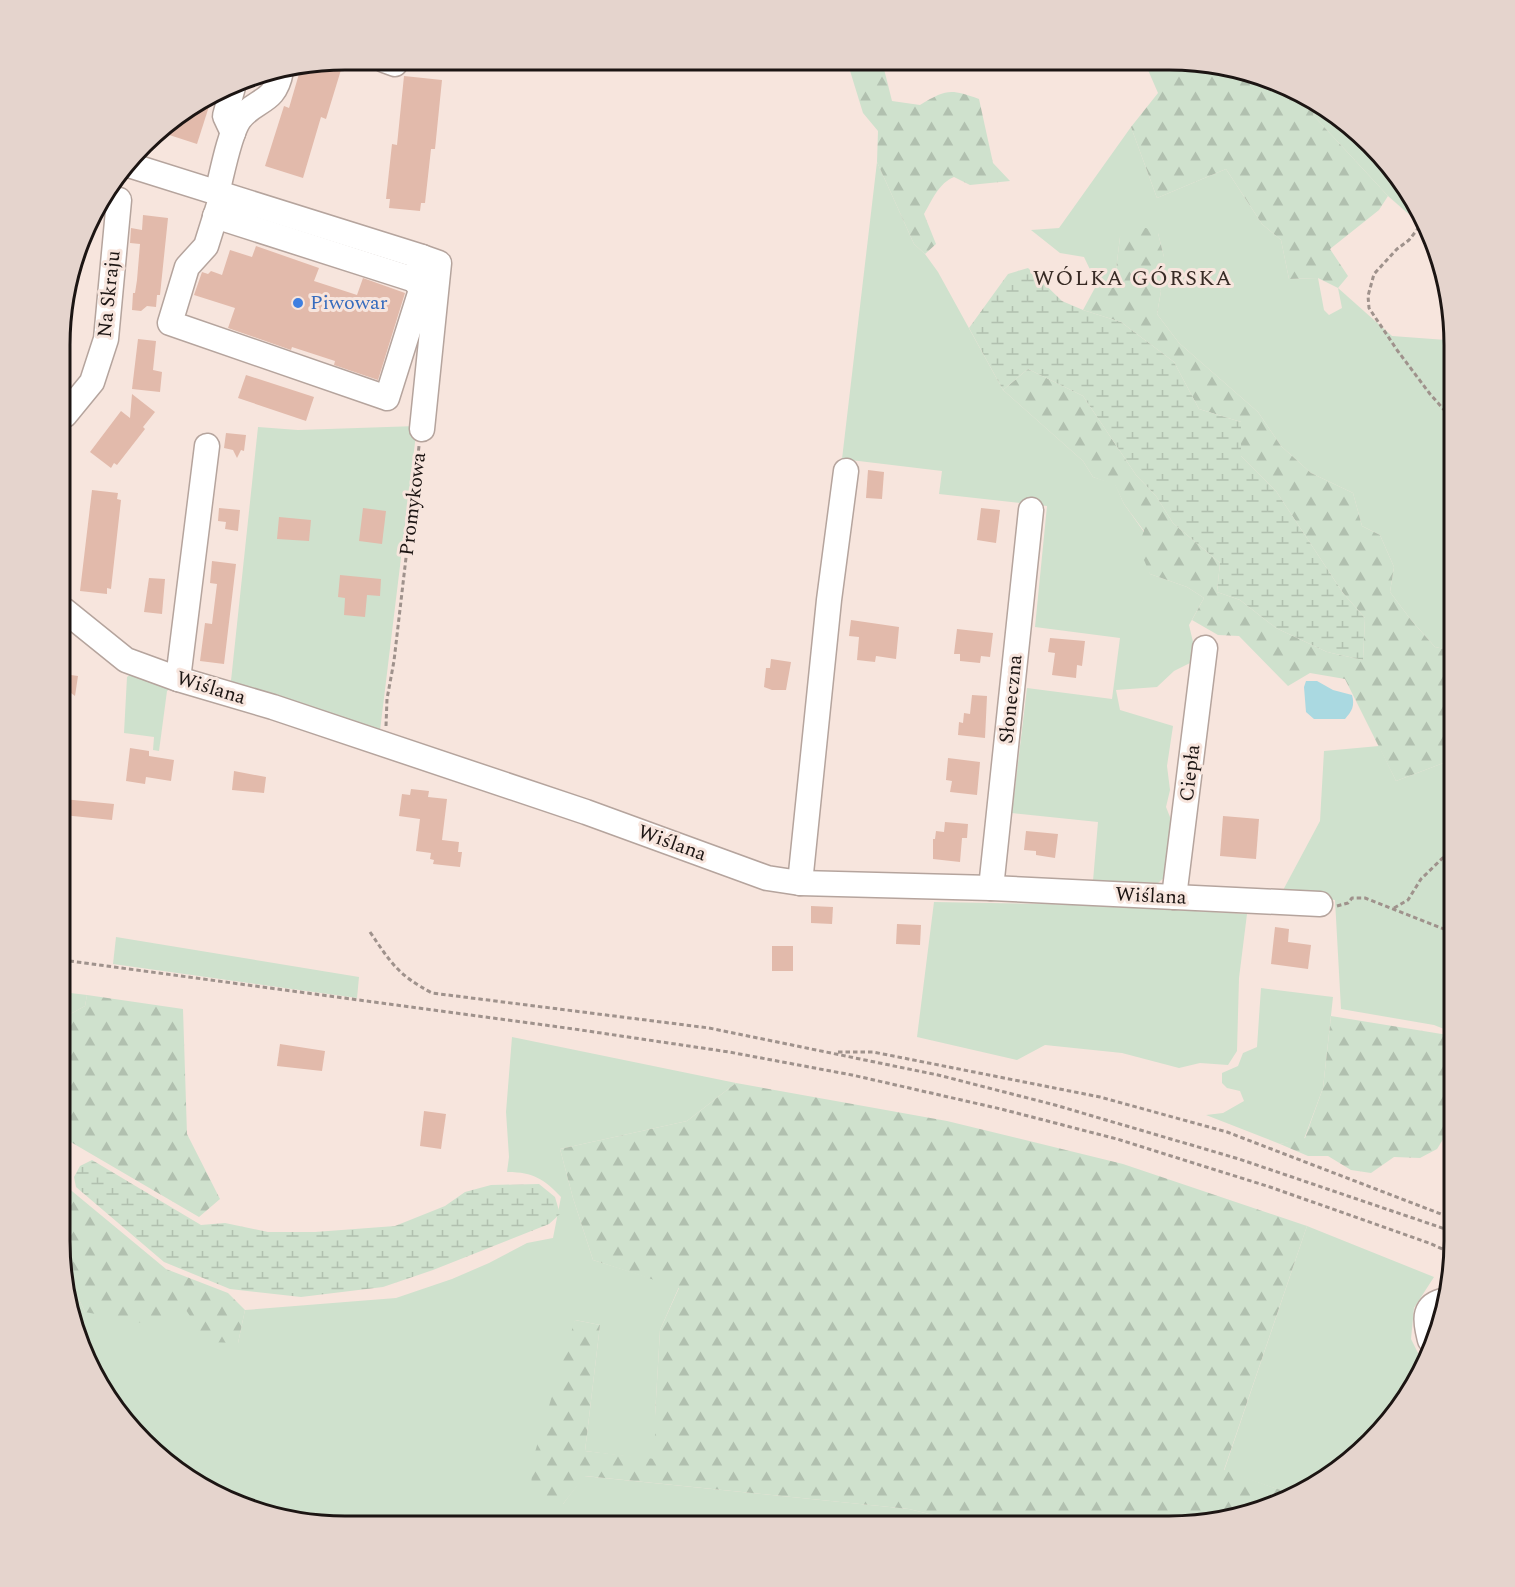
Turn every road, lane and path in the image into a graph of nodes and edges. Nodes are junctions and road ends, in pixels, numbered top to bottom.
1 (278, 79) edge
2 (231, 96) edge
3 (233, 133) junction
4 (136, 168) edge
5 (119, 200) dead end
6 (218, 201) junction
7 (1418, 228) edge
8 (431, 260) junction
9 (415, 280) junction
10 (70, 408) edge
11 (1444, 410) edge
12 (422, 429) joint
13 (207, 446) dead end
14 (846, 471) dead end
15 (1031, 510) dead end
16 (70, 615) edge
17 (1205, 648) dead end
18 (178, 679) junction
19 (386, 745) junction
20 (1444, 857) edge
21 (800, 883) junction
22 (991, 888) junction
23 (1174, 897) junction
24 (1320, 904) joint
25 (1394, 909) junction
26 (1444, 929) edge
27 (370, 932) dead end
28 (70, 961) edge
29 (830, 1052) junction
30 (1444, 1215) edge
31 (1444, 1229) edge
32 (1444, 1250) edge
33 (1437, 1303) edge
34 (1428, 1335) edge

1 - 3 street
2 - 3 street
3 - 6 street
4 - 6 street
5 - 10 street, Na Skraju
6 - 8 street
6 - 9 street
6 - 9 street
7 - 11 path
8 - 9 street
8 - 12 street, Promykowa
12 - 19 path, Promykowa
13 - 18 street
14 - 21 street
15 - 22 street, Słoneczna
16 - 18 street, Wiślana
17 - 23 street, Ciepła
18 - 19 street, Wiślana
19 - 21 street, Wiślana
20 - 25 path
21 - 22 street, Wiślana
22 - 23 street, Wiślana
23 - 24 street, Wiślana
24 - 25 path
25 - 26 path
27 - 29 path
28 - 32 path
29 - 30 path
29 - 31 path
33 - 34 street

